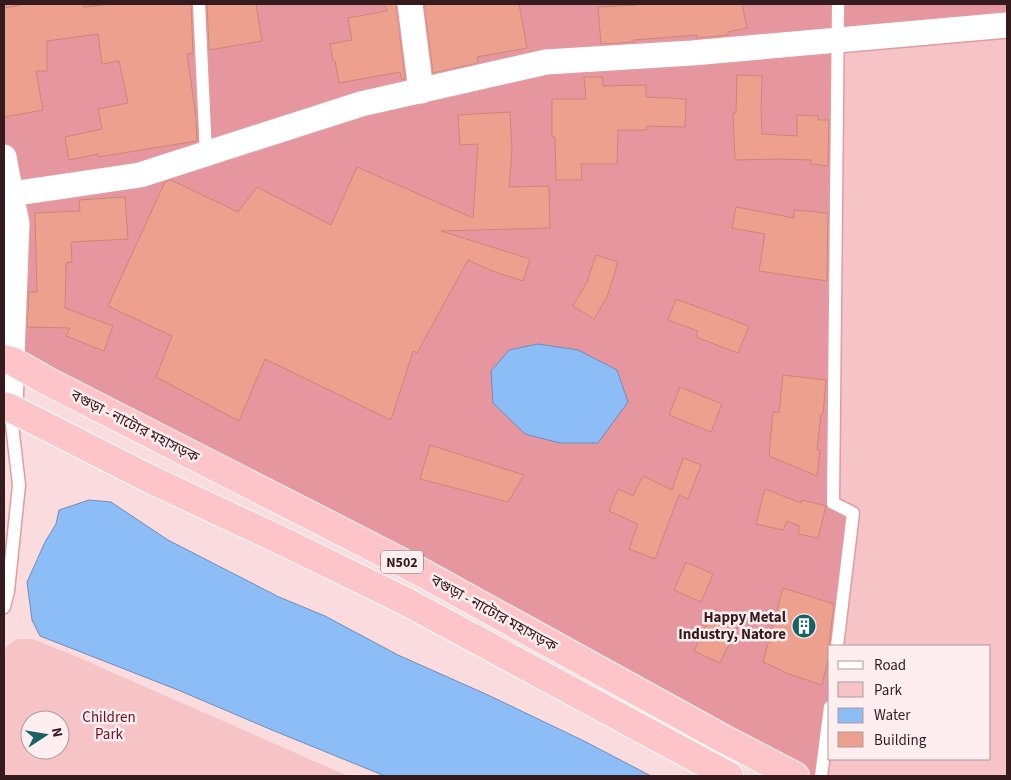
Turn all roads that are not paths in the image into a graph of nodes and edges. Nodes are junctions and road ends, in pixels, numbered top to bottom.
1 (199, 4) edge
2 (410, 4) edge
3 (838, 4) edge
4 (1007, 25) edge
5 (837, 40) junction
6 (421, 91) junction
7 (206, 154) junction
8 (4, 157) edge
9 (11, 194) junction
10 (8, 360) edge
11 (7, 407) edge
12 (4, 607) edge
13 (837, 645) edge
14 (828, 722) edge
15 (720, 738) junction
16 (713, 773) edge
17 (795, 776) edge
18 (821, 776) edge

1 - 7 lane
2 - 6 street
3 - 5 lane
4 - 5 street
5 - 6 street
5 - 13 lane
6 - 7 street
7 - 9 street
8 - 9 street
9 - 10 street
10 - 11 street
10 - 15 highway, বগুড়া - নাটোর মহাসড়ক / N502
11 - 12 lane
11 - 16 highway, N502
14 - 18 lane
15 - 16 lane
15 - 17 highway, বগুড়া - নাটোর মহাসড়ক / N502

